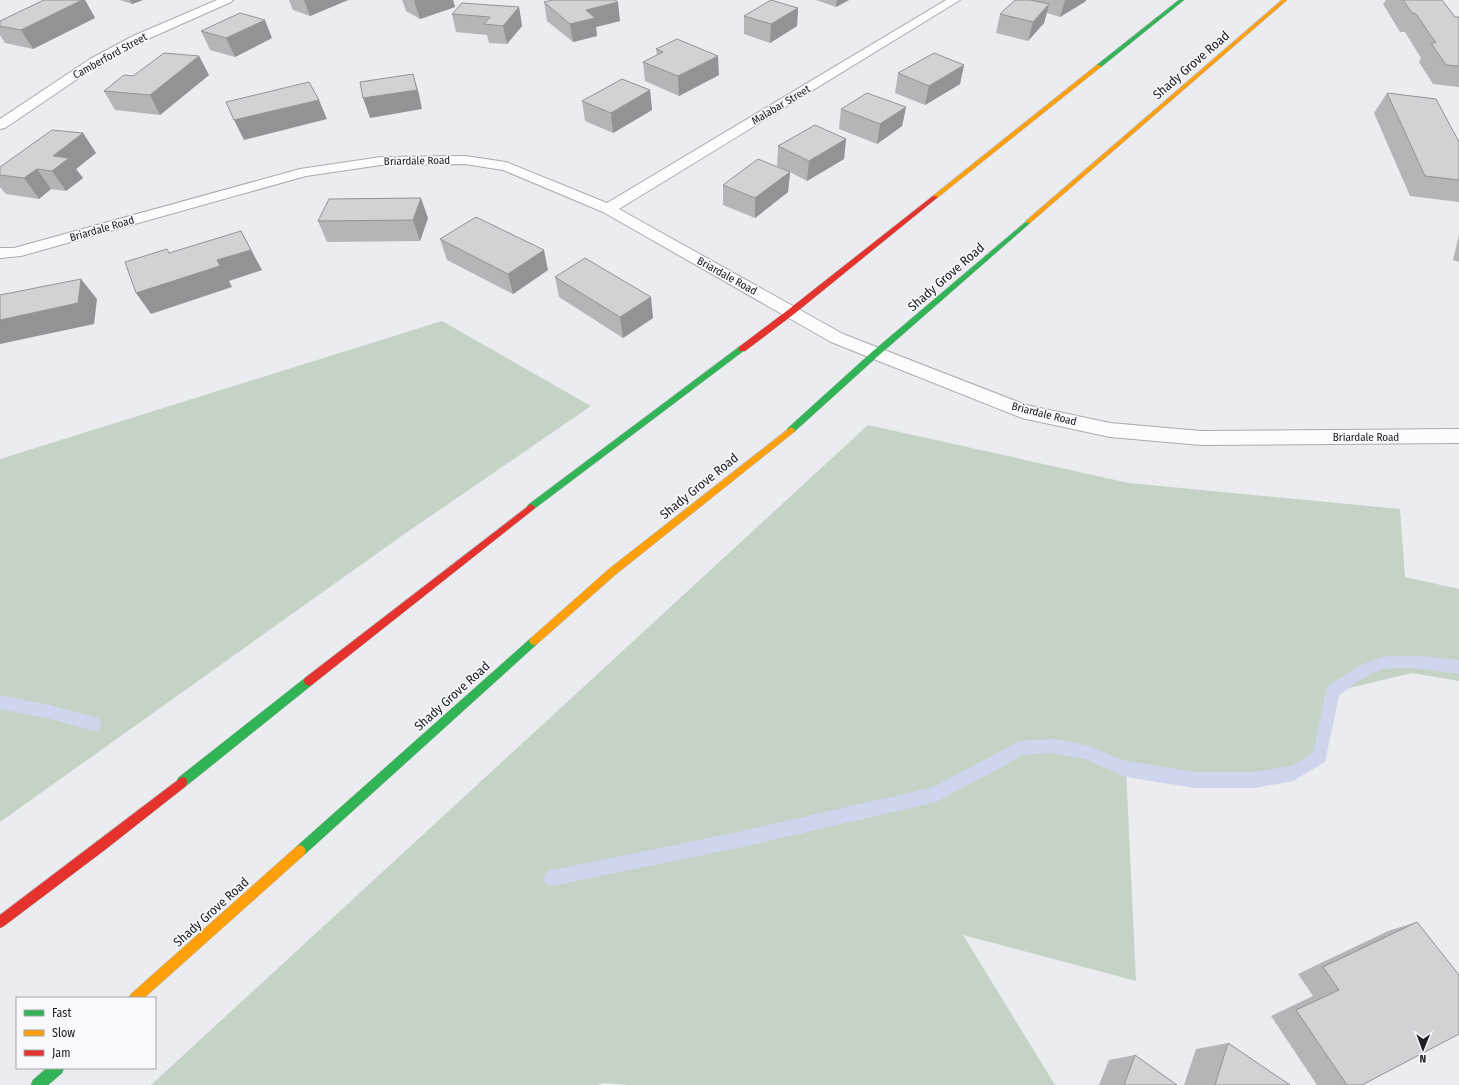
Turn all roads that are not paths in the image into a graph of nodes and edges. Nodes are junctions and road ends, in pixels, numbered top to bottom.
1 (228, 0) edge
2 (954, 0) edge
3 (1182, 0) edge
4 (1285, 0) edge
5 (0, 125) edge
6 (608, 210) junction
7 (0, 254) edge
8 (791, 312) junction
9 (875, 354) junction
10 (1459, 436) edge
11 (0, 922) edge
12 (136, 997) edge
13 (56, 1069) edge
14 (38, 1085) edge

1 - 5 street, Camberford Street
2 - 6 street, Malabar Street
3 - 8 main road
4 - 9 main road, Shady Grove Road
6 - 7 street, Briardale Road
6 - 8 street, Briardale Road
8 - 9 street, Briardale Road
8 - 11 main road
9 - 10 street, Briardale Road
9 - 12 main road, Shady Grove Road
13 - 14 main road

